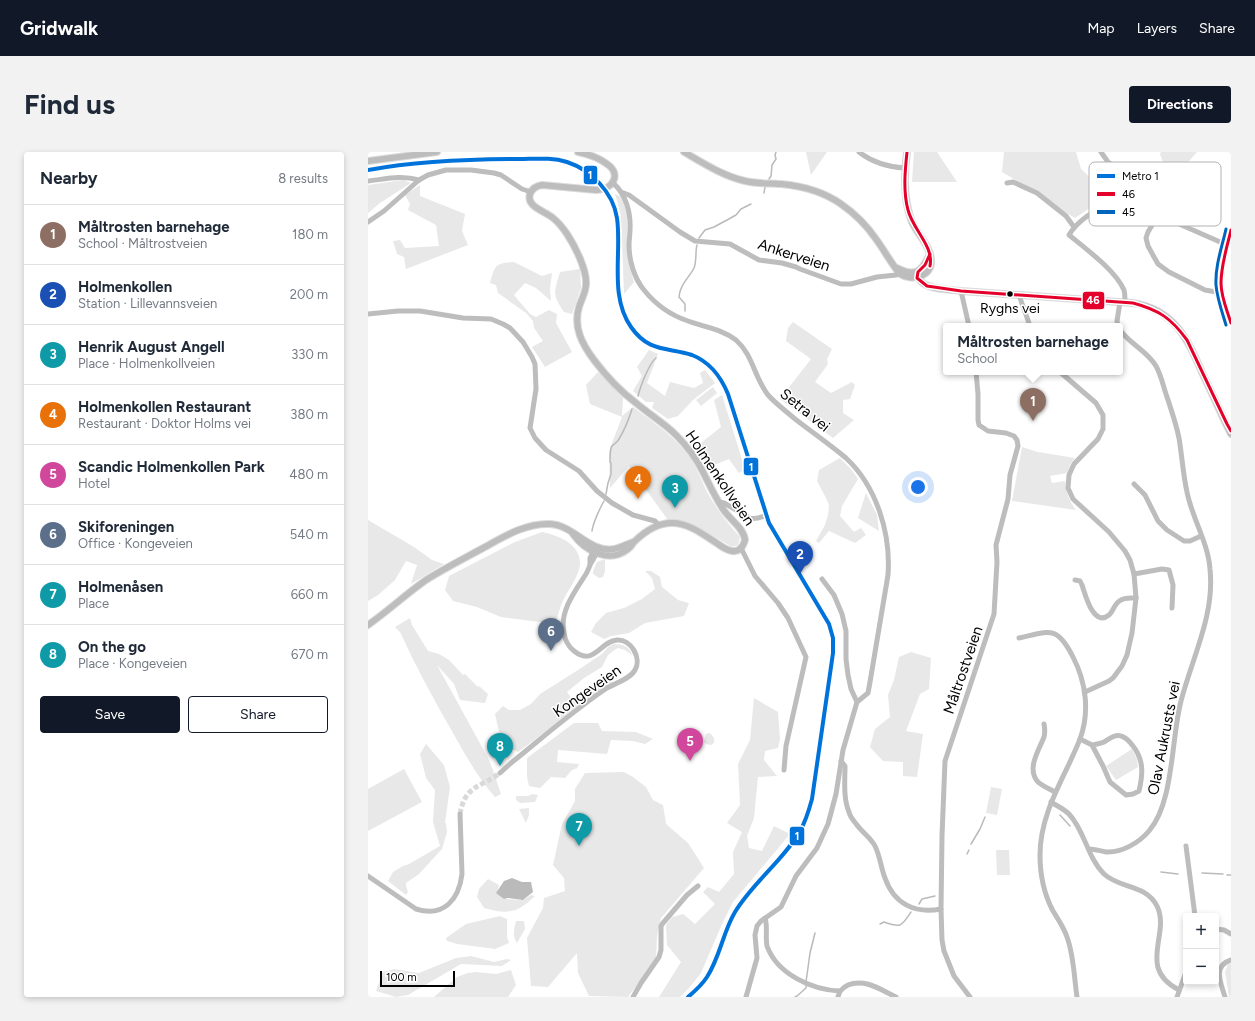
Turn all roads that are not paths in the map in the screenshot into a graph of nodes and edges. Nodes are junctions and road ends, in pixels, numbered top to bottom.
1 (437, 152) edge
2 (578, 152) edge
3 (684, 152) edge
4 (860, 152) edge
5 (907, 152) edge
6 (1101, 152) edge
7 (368, 161) edge
8 (1108, 162) edge
9 (905, 168) junction
10 (419, 180) junction
11 (368, 181) edge
12 (613, 183) junction
13 (1007, 183) dead end
14 (531, 192) junction
15 (621, 192) junction
16 (1089, 217) edge
17 (368, 222) edge
18 (1151, 226) edge
19 (1185, 226) edge
20 (1074, 227) junction
21 (1231, 230) edge
22 (1229, 243) edge
23 (901, 273) junction
24 (919, 275) junction
25 (960, 291) junction
26 (1222, 293) junction
27 (1019, 295) junction
28 (1122, 302) junction
29 (368, 314) edge
30 (968, 323) edge
31 (1029, 323) edge
32 (1117, 323) edge
33 (1231, 323) edge
34 (1123, 334) edge
35 (976, 375) edge
36 (1063, 375) edge
37 (1231, 432) edge
38 (1134, 484) dead end
39 (719, 502) junction
40 (767, 515) dead end
41 (660, 525) junction
42 (1201, 536) junction
43 (741, 548) junction
44 (595, 551) junction
45 (1134, 574) junction
46 (822, 580) dead end
47 (1075, 580) dead end
48 (1136, 598) junction
49 (1172, 608) dead end
50 (368, 624) edge
51 (1019, 638) dead end
52 (1085, 692) junction
53 (857, 702) junction
54 (1044, 724) dead end
55 (1080, 739) junction
56 (1092, 745) junction
57 (841, 761) junction
58 (784, 770) dead end
59 (500, 773) tunnel mouth
60 (1055, 792) junction
61 (1051, 802) junction
62 (460, 814) tunnel mouth
63 (1186, 846) dead end
64 (1088, 849) junction
65 (368, 876) edge
66 (698, 886) dead end
67 (941, 909) junction
68 (1195, 913) edge
69 (765, 918) junction
70 (1219, 929) edge
71 (1231, 934) edge
72 (1231, 960) edge
73 (1183, 980) edge
74 (1179, 990) junction
75 (840, 991) junction
76 (633, 997) edge
77 (746, 997) edge
78 (838, 997) edge
79 (896, 997) edge
80 (970, 997) edge
81 (1077, 997) edge
82 (1176, 997) edge
83 (1225, 997) edge

1 - 7 main road
2 - 12 main road
3 - 23 main road
4 - 9 street
5 - 9 main road
6 - 8 street
9 - 24 main road
10 - 11 street
10 - 14 street
10 - 17 street
12 - 14 main road
12 - 15 street, Setra vei
13 - 20 street
14 - 39 main road, Holmenkollveien
15 - 23 street, Ankerveien
15 - 53 street, Setra vei
16 - 20 street
18 - 26 street
19 - 22 street
20 - 28 street
21 - 22 street
22 - 26 street
23 - 24 main road
24 - 25 main road
25 - 27 main road
25 - 30 street
26 - 33 street
27 - 28 main road
27 - 31 street
28 - 32 street
28 - 37 main road
29 - 41 street
34 - 42 street, Olav Aukrusts vei
35 - 67 street, Måltrostveien
36 - 45 street
38 - 42 street
39 - 40 street
39 - 43 main road, Holmenkollveien
41 - 43 main road, Holmenkollveien
41 - 44 main road, Holmenkollveien
42 - 64 street, Olav Aukrusts vei
43 - 58 street
44 - 50 main road
44 - 59 street, Kongeveien
45 - 48 street
45 - 49 street
46 - 53 street
47 - 48 street
48 - 52 street
51 - 52 street
52 - 55 street
53 - 57 street
54 - 60 street
55 - 56 street
55 - 60 street
56 - 56 street
57 - 67 street
57 - 69 street
60 - 61 street
61 - 64 street
61 - 81 street
62 - 65 street
63 - 68 street
64 - 74 street
66 - 76 street
67 - 80 street, Måltrostveien
69 - 75 street
69 - 77 street
70 - 71 street
72 - 83 street
73 - 74 street
74 - 82 street
75 - 78 street
75 - 79 street

